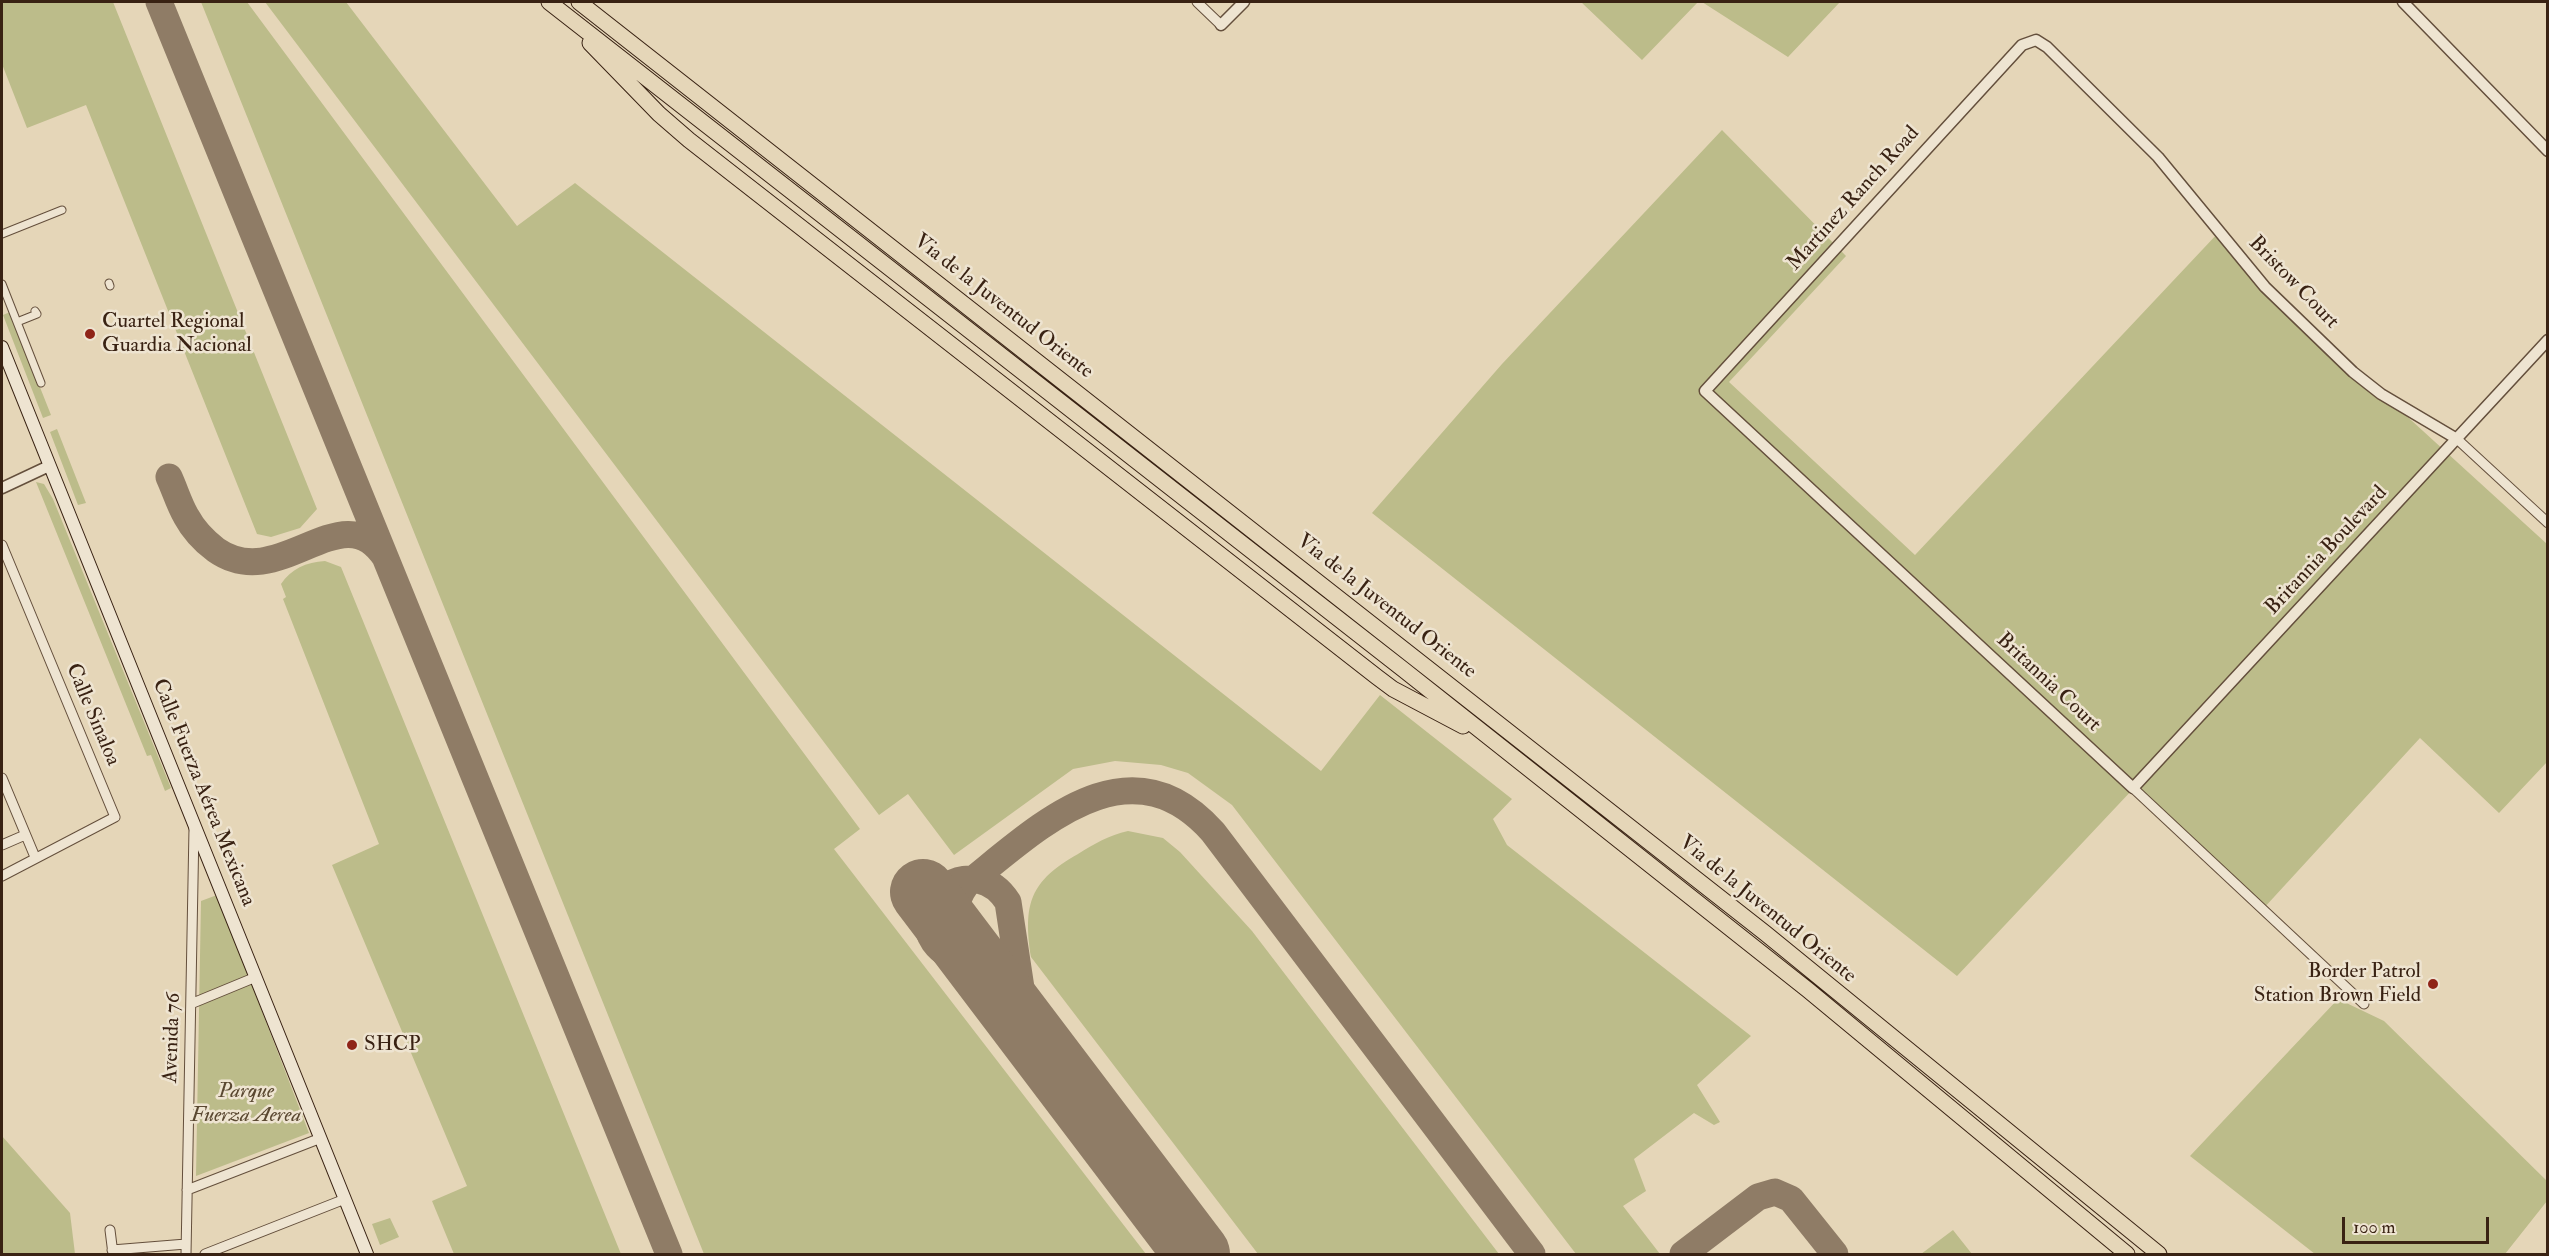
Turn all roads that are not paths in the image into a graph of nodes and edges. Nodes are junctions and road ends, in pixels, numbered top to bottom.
1 (550, 2) edge
2 (579, 2) edge
3 (1197, 2) edge
4 (1244, 2) edge
5 (2403, 2) edge
6 (1221, 25) joint
7 (2036, 40) joint
8 (2547, 151) edge
9 (62, 210) dead end
10 (2, 234) edge
11 (2, 284) edge
12 (35, 311) dead end
13 (17, 322) junction
14 (2547, 340) edge
15 (2, 346) edge
16 (41, 383) dead end
17 (1705, 391) joint
18 (2457, 440) junction
19 (49, 466) junction
20 (2, 488) edge
21 (2547, 523) edge
22 (2, 545) edge
23 (1495, 742) junction
24 (2, 778) edge
25 (2133, 788) junction
26 (194, 824) junction
27 (25, 835) junction
28 (2, 844) edge
29 (35, 857) junction
30 (2, 876) edge
31 (256, 977) junction
32 (1816, 977) junction
33 (1808, 990) junction
34 (193, 1003) junction
35 (2364, 1004) dead end
36 (321, 1138) junction
37 (188, 1190) junction
38 (345, 1199) junction
39 (110, 1230) dead end
40 (186, 1249) edge
41 (113, 1252) edge
42 (2123, 1252) edge
43 (205, 1254) edge
44 (367, 1254) edge
45 (2160, 1254) edge

1 - 23 highway, Via de la Juventud Oriente
1 - 23 highway
2 - 32 highway, Via de la Juventud Oriente
3 - 6 street
4 - 6 street
5 - 8 street
7 - 17 street, Martinez Ranch Road
7 - 18 street, Bristow Court
9 - 10 street
11 - 13 street
12 - 13 street
13 - 16 street
14 - 18 street, Britannia Boulevard
15 - 19 main road, Calle Fuerza Aérea Mexicana
17 - 25 street, Britannia Court
18 - 21 street, Bristow Court
18 - 25 street, Britannia Boulevard
19 - 20 street
19 - 26 main road, Calle Fuerza Aérea Mexicana
22 - 29 street, Calle Sinaloa
23 - 33 highway, Via de la Juventud Oriente
24 - 27 street
25 - 35 street, Britannia Court
26 - 31 main road, Calle Fuerza Aérea Mexicana
26 - 34 street, Avenida 76
27 - 28 street
27 - 29 street
29 - 30 street
31 - 34 street
31 - 36 main road, Calle Fuerza Aérea Mexicana
32 - 33 highway
32 - 45 highway, Via de la Juventud Oriente
33 - 42 highway, Via de la Juventud Oriente
34 - 37 street, Avenida 76
36 - 37 street
36 - 38 main road, Calle Fuerza Aérea Mexicana
37 - 40 street, Avenida 76
38 - 43 street
38 - 44 main road, Calle Fuerza Aérea Mexicana
39 - 41 street
40 - 41 street

